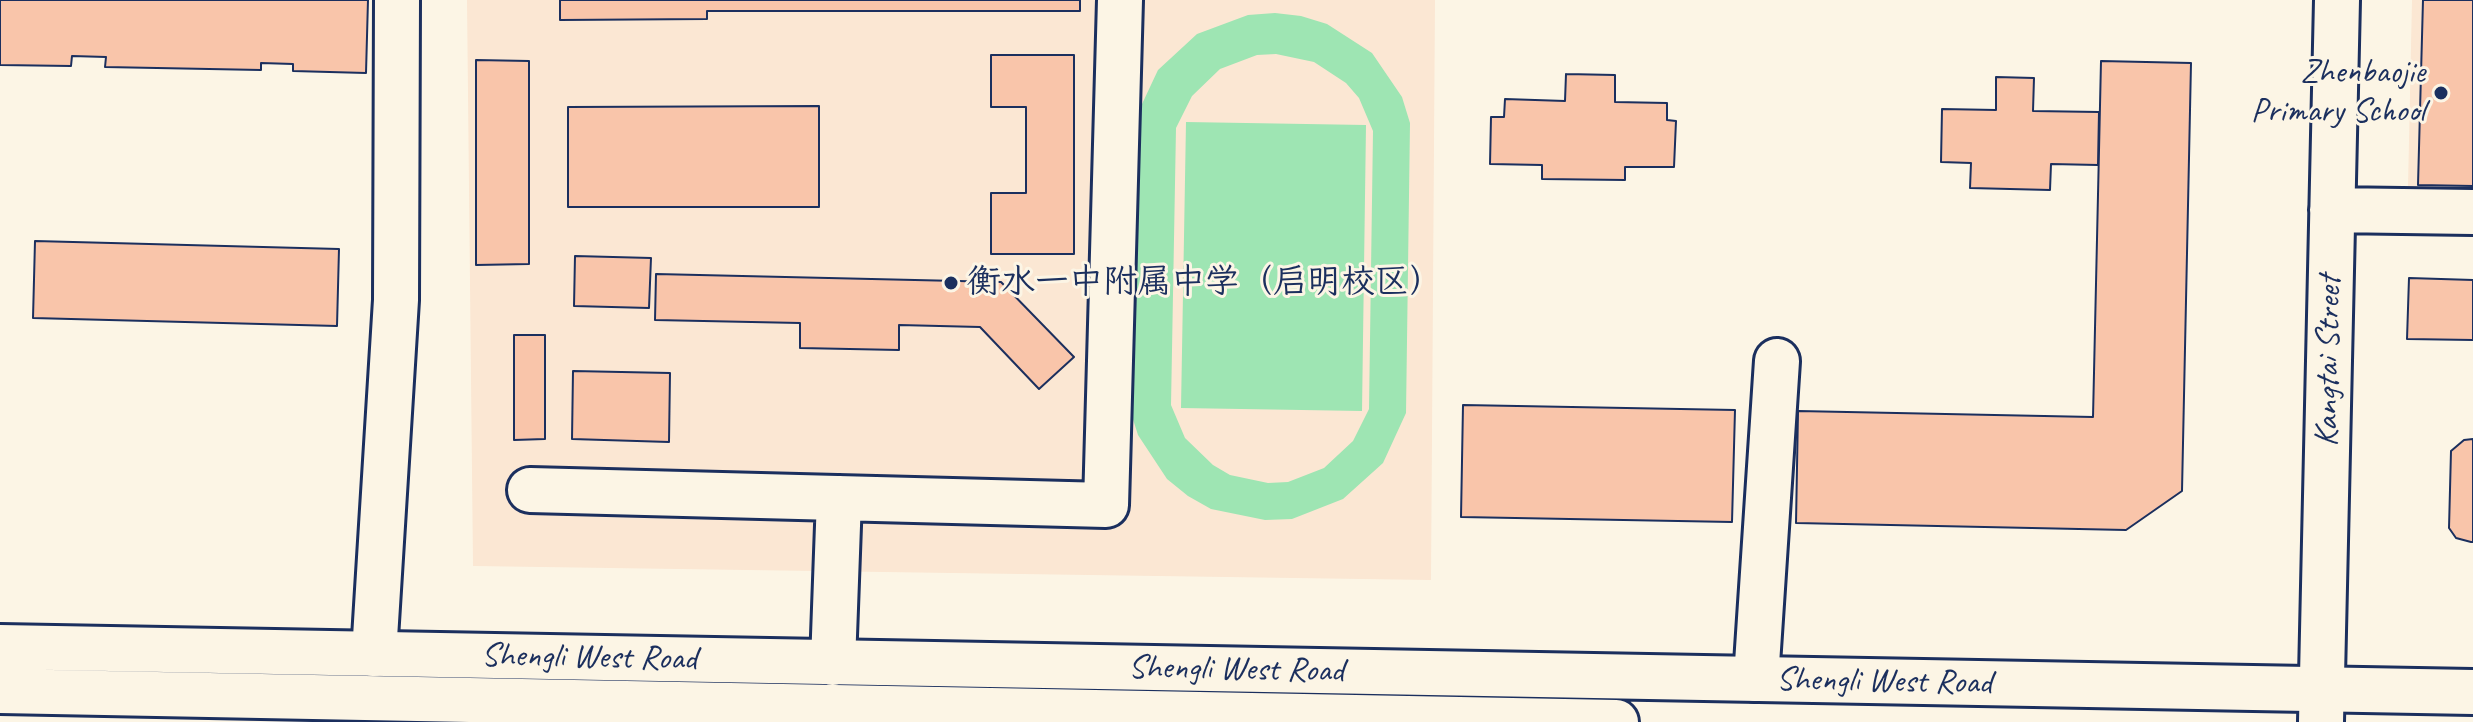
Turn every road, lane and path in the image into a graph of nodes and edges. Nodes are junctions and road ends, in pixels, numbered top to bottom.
1 (397, 0) edge
2 (1120, 0) edge
3 (2337, 0) edge
4 (2332, 210) junction
5 (2473, 212) edge
6 (1777, 361) dead end
7 (530, 490) dead end
8 (839, 498) junction
9 (0, 647) edge
10 (374, 654) junction
11 (833, 663) junction
12 (1756, 679) junction
13 (0, 691) edge
14 (2473, 692) edge
15 (2321, 706) edge
16 (566, 712) edge
17 (1616, 722) edge

1 - 10 main road
2 - 8 main road
3 - 4 main road, Kangtai Street
4 - 5 main road
4 - 15 main road, Kangtai Street
6 - 12 main road
7 - 8 main road
8 - 11 main road
9 - 10 main road, Shengli West Road
10 - 11 main road, Shengli West Road
11 - 12 main road, Shengli West Road
12 - 15 main road, Shengli West Road
13 - 16 main road, Shengli West Road
14 - 15 main road, Shengli West Road
16 - 17 main road, Shengli West Road

